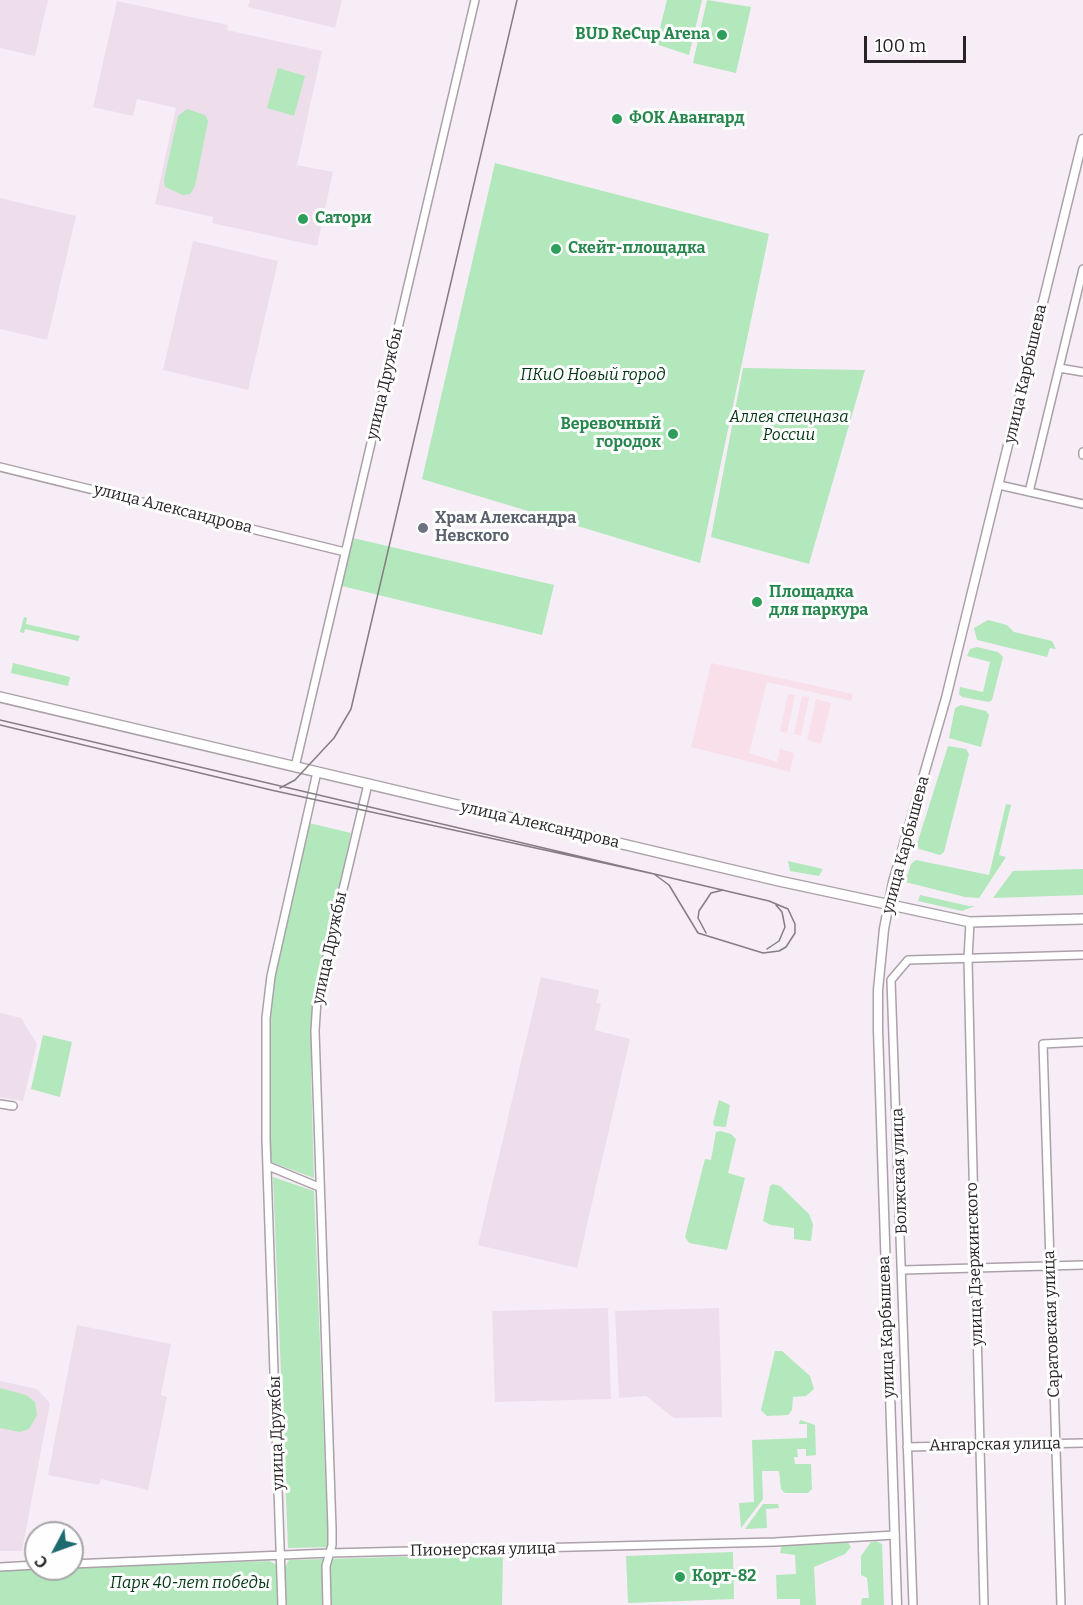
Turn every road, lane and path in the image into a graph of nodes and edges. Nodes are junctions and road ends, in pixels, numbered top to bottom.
1 (475, 0) edge
2 (1083, 139) edge
3 (1083, 269) edge
4 (1059, 368) junction
5 (1083, 372) edge
6 (0, 467) edge
7 (999, 485) junction
8 (1029, 492) junction
9 (1083, 504) edge
10 (345, 552) junction
11 (0, 697) edge
12 (295, 767) junction
13 (317, 772) junction
14 (368, 784) junction
15 (888, 904) junction
16 (1083, 920) edge
17 (970, 922) junction
18 (1083, 955) edge
19 (968, 959) junction
20 (1083, 1042) edge
21 (0, 1104) edge
22 (13, 1106) dead end
23 (268, 1166) junction
24 (319, 1186) junction
25 (1083, 1265) edge
26 (1050, 1266) junction
27 (975, 1268) junction
28 (903, 1270) junction
29 (1083, 1443) edge
30 (1056, 1444) junction
31 (907, 1447) junction
32 (981, 1447) junction
33 (894, 1535) junction
34 (330, 1553) junction
35 (280, 1556) junction
36 (84, 1564) edge
37 (24, 1566) edge
38 (0, 1567) edge
39 (282, 1605) edge
40 (327, 1605) edge
41 (897, 1605) edge
42 (913, 1605) edge
43 (984, 1605) edge
44 (1061, 1605) edge

1 - 10 street, улица Дружбы
2 - 7 street, улица Карбышева
3 - 4 street
4 - 5 street
4 - 8 street
6 - 10 street, улица Александрова
7 - 8 street
7 - 15 street, улица Карбышева
8 - 9 street
10 - 12 street, улица Дружбы
11 - 12 main road, улица Александрова
12 - 13 main road, улица Александрова
13 - 14 main road, улица Александрова
13 - 23 street, улица Дружбы
14 - 15 main road, улица Александрова
14 - 24 street, улица Дружбы
15 - 17 main road, улица Александрова
15 - 33 street, улица Карбышева
16 - 17 main road, улица Александрова
17 - 19 street, улица Дзержинского
18 - 19 street
19 - 27 street, улица Дзержинского
19 - 28 street, Волжская улица
20 - 26 street, Саратовская улица
21 - 22 street
23 - 24 street
23 - 35 street, улица Дружбы
24 - 34 street, улица Дружбы
25 - 26 street
26 - 27 street
26 - 30 street, Саратовская улица
27 - 28 street
27 - 32 street, улица Дзержинского
28 - 31 street, Волжская улица
29 - 30 street, Ангарская улица
30 - 32 street, Ангарская улица
30 - 44 street, Саратовская улица
31 - 32 street, Ангарская улица
31 - 42 street, Волжская улица
32 - 43 street, улица Дзержинского
33 - 34 street, Пионерская улица
33 - 41 street, улица Карбышева
34 - 35 street, Пионерская улица
34 - 40 street, улица Дружбы
35 - 36 street, Пионерская улица
35 - 39 street, улица Дружбы
37 - 38 street

